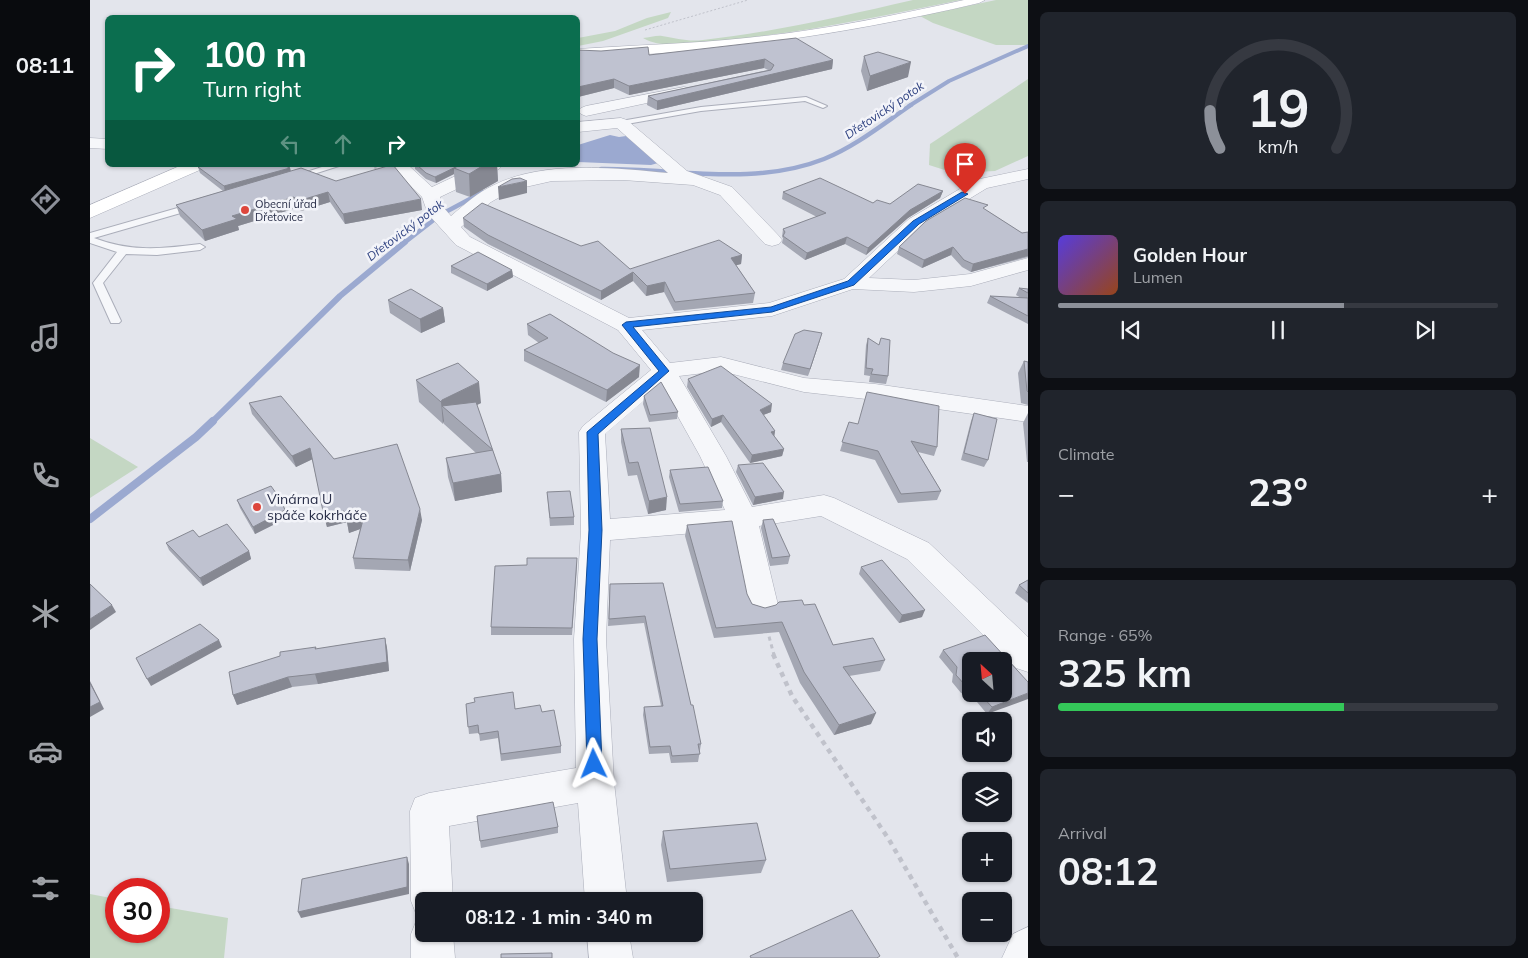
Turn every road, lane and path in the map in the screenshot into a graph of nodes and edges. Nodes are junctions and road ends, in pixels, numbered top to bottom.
1 (748, 0) edge
2 (979, 0) edge
3 (639, 32) dead end
4 (580, 53) edge
5 (697, 88) edge
6 (823, 106) dead end
7 (602, 108) junction
8 (580, 113) edge
9 (621, 123) junction
10 (580, 127) edge
11 (90, 143) edge
12 (105, 144) edge
13 (191, 167) edge
14 (331, 167) edge
15 (400, 167) edge
16 (491, 167) edge
17 (1028, 174) edge
18 (290, 179) edge
19 (694, 180) junction
20 (204, 203) edge
21 (90, 212) edge
22 (440, 213) junction
23 (90, 236) edge
24 (90, 240) edge
25 (772, 240) dead end
26 (200, 247) dead end
27 (122, 252) junction
28 (1028, 264) edge
29 (851, 283) junction
30 (115, 320) dead end
31 (626, 325) junction
32 (664, 371) junction
33 (1028, 414) edge
34 (742, 519) junction
35 (596, 530) junction
36 (762, 605) joint
37 (1028, 658) edge
38 (595, 782) junction
39 (432, 892) edge
40 (605, 892) edge
41 (432, 942) edge
42 (609, 942) edge
43 (1028, 949) edge
44 (433, 958) edge
45 (611, 958) edge
46 (958, 958) edge
47 (1024, 958) edge

1 - 3 path
2 - 4 main road
5 - 7 street
6 - 9 lane
7 - 8 street
7 - 9 street
9 - 10 street
9 - 19 street
11 - 12 street
13 - 21 main road
14 - 18 lane
15 - 22 street
16 - 22 street
17 - 29 street
19 - 22 street
19 - 25 street
20 - 23 lane
22 - 31 street
24 - 27 lane
26 - 27 lane
27 - 30 lane
28 - 29 street
29 - 31 street
31 - 32 street
32 - 33 street
32 - 34 street
32 - 35 street
34 - 35 street
34 - 36 street
34 - 37 street
35 - 38 street
36 - 46 path
38 - 39 street
38 - 40 street
41 - 44 street
42 - 45 street
43 - 47 street

